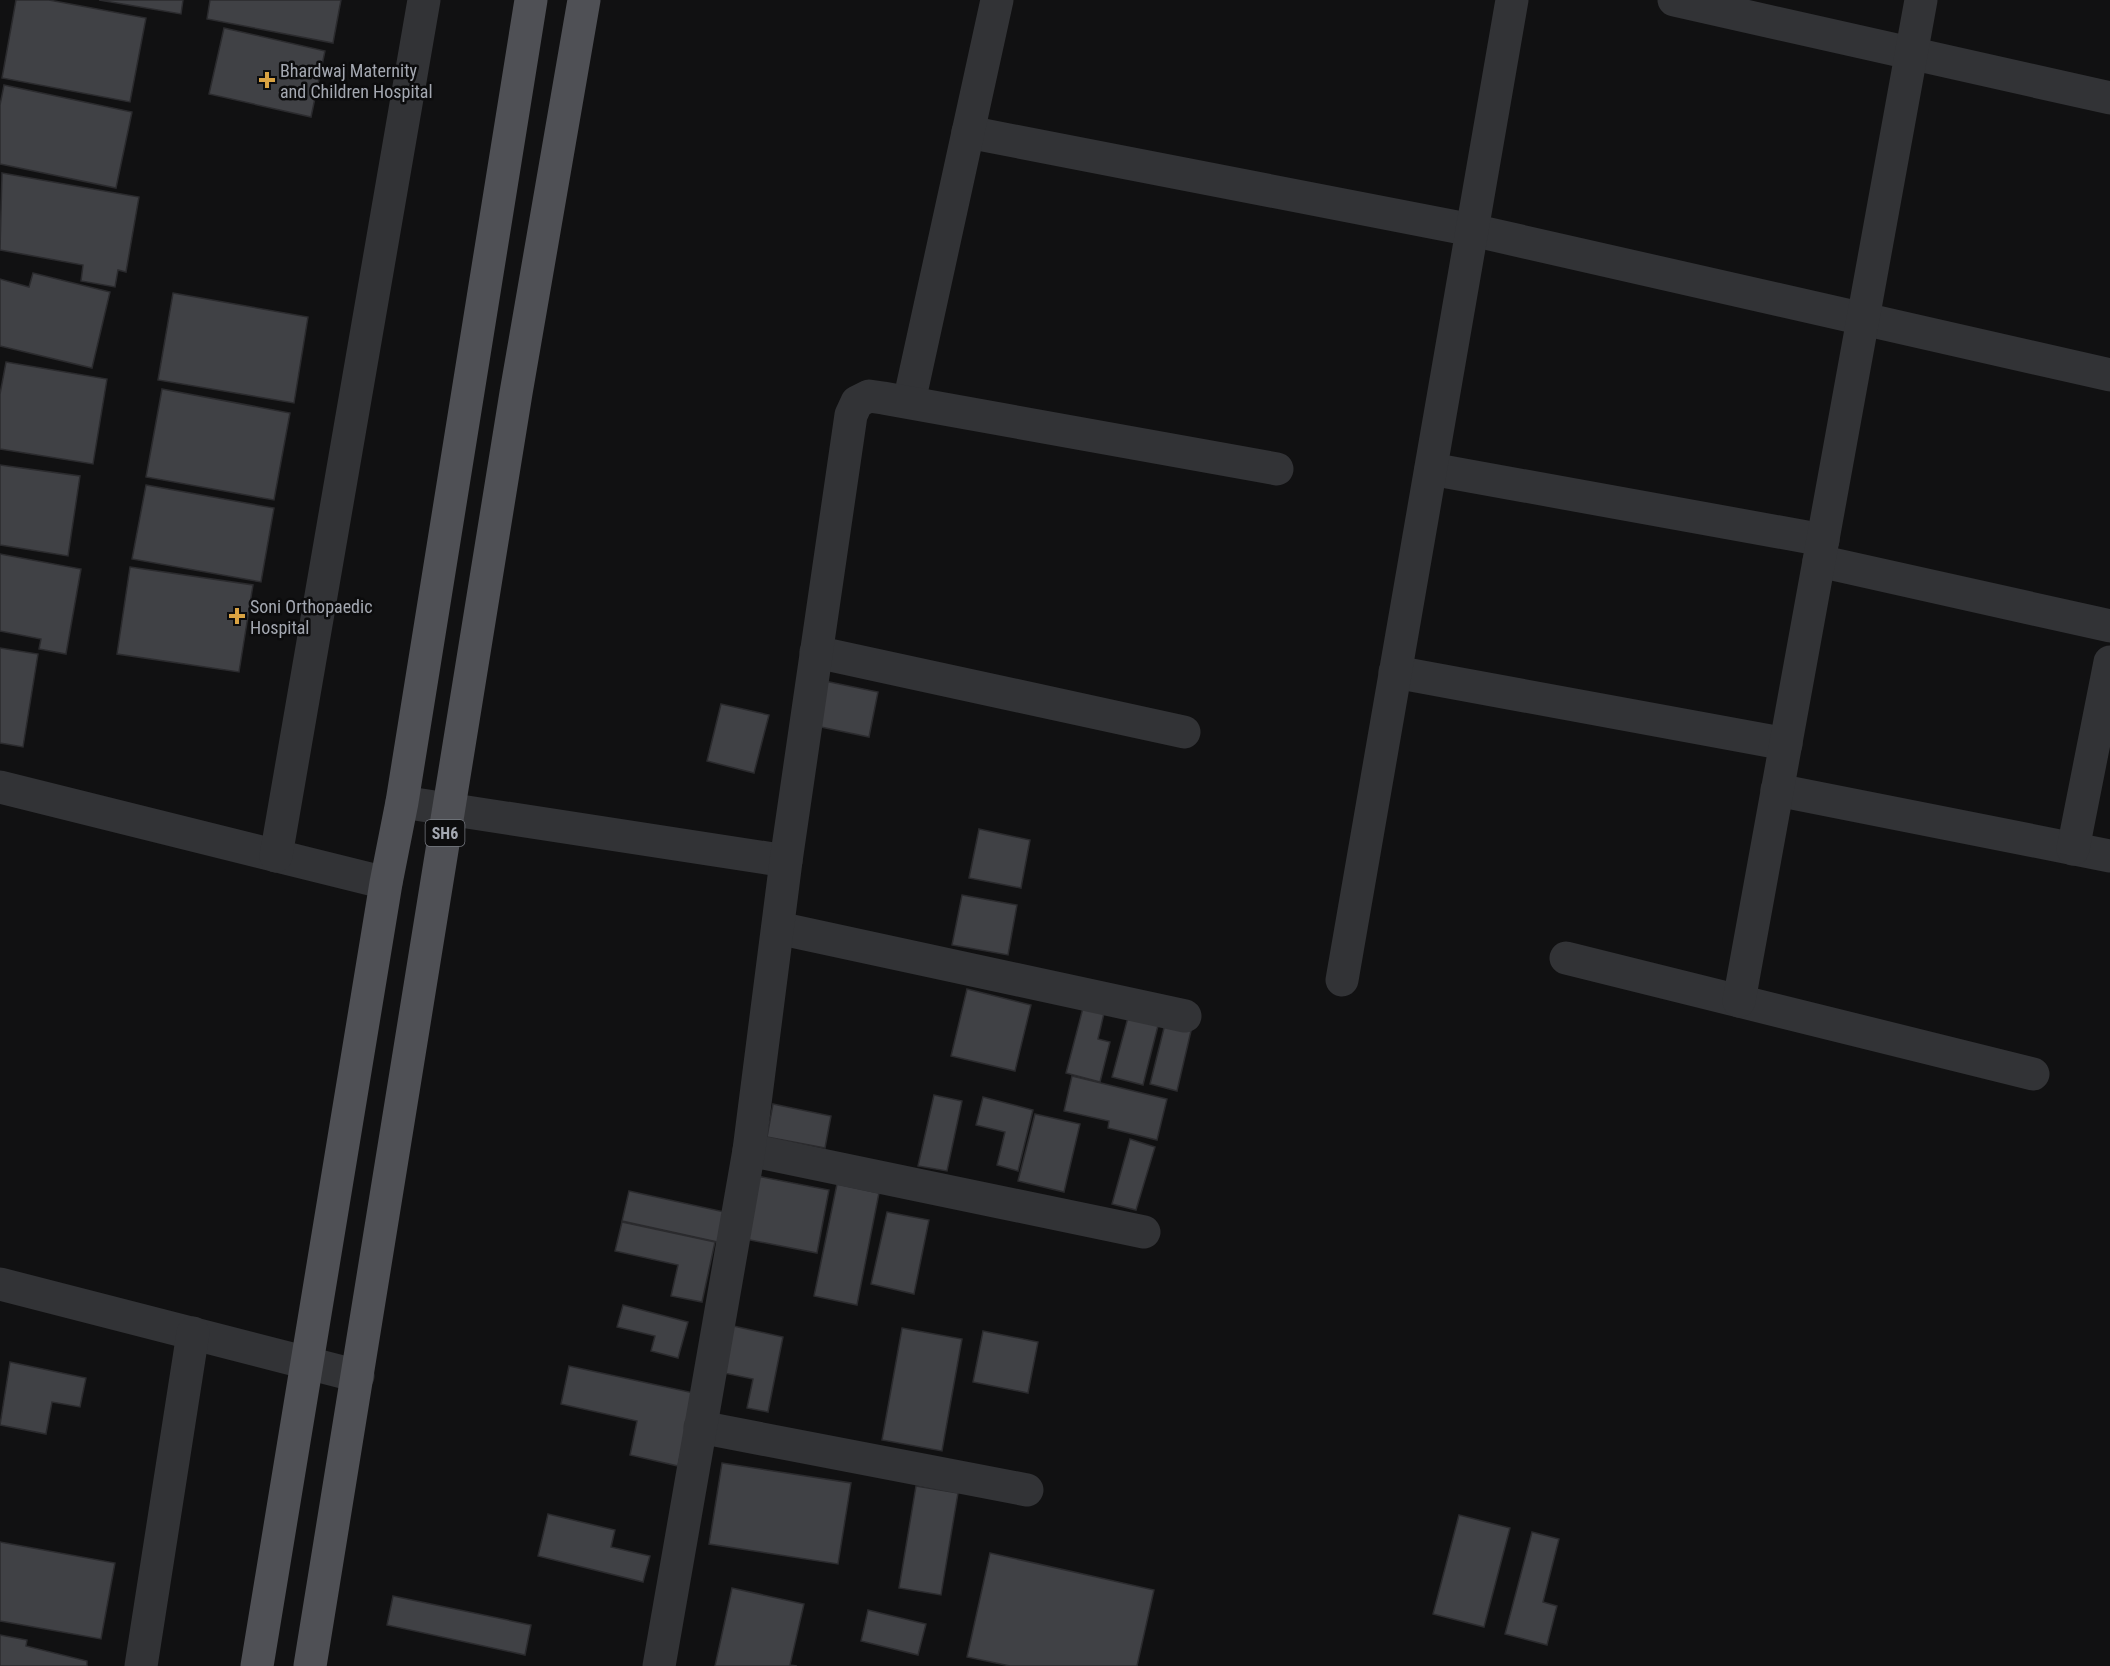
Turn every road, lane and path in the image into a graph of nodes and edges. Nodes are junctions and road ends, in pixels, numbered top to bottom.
1 (424, 0) edge
2 (531, 0) edge
3 (584, 0) edge
4 (997, 0) edge
5 (1512, 0) edge
6 (1674, 0) edge
7 (1921, 0) edge
8 (1911, 53) junction
9 (2110, 98) edge
10 (968, 132) junction
11 (1472, 230) junction
12 (1863, 319) junction
13 (2110, 375) edge
14 (909, 402) junction
15 (1277, 469) dead end
16 (1431, 469) junction
17 (1821, 551) junction
18 (2110, 626) edge
19 (816, 652) junction
20 (2110, 662) edge
21 (1395, 672) junction
22 (1184, 732) dead end
23 (1786, 744) junction
24 (0, 787) edge
25 (1777, 790) junction
26 (402, 801) junction
27 (449, 809) junction
28 (2073, 849) junction
29 (276, 856) junction
30 (2110, 856) edge
31 (786, 861) junction
32 (386, 883) junction
33 (778, 928) junction
34 (1566, 958) dead end
35 (1342, 980) dead end
36 (1739, 1001) junction
37 (1185, 1016) dead end
38 (2033, 1074) dead end
39 (749, 1150) junction
40 (1144, 1232) dead end
41 (0, 1284) edge
42 (193, 1333) junction
43 (307, 1363) junction
44 (358, 1376) junction
45 (700, 1427) junction
46 (1027, 1490) dead end
47 (141, 1666) edge
48 (257, 1666) edge
49 (310, 1666) edge
50 (659, 1666) edge

1 - 29 street
2 - 26 main road, SH6
3 - 27 main road, SH6
4 - 10 street
5 - 11 street
6 - 8 street
7 - 8 street
8 - 9 street
8 - 12 street
10 - 11 street
10 - 14 street
11 - 12 street
11 - 16 street
12 - 13 street
12 - 17 street
14 - 15 street
14 - 19 street
16 - 17 street
16 - 21 street
17 - 18 street
17 - 23 street
19 - 22 street
19 - 31 street
20 - 28 street
21 - 23 street
21 - 35 street
23 - 25 street
24 - 29 street
25 - 28 street
25 - 36 street
26 - 27 street
26 - 32 main road, SH6
27 - 31 street
27 - 44 main road, SH6
28 - 30 street
29 - 32 street
31 - 33 street
32 - 43 main road, SH6
33 - 37 street
33 - 39 street
34 - 36 street
36 - 38 street
39 - 40 street
39 - 45 street
41 - 42 street
42 - 43 street
42 - 47 street
43 - 44 street
43 - 48 main road, SH6
44 - 49 main road, SH6
45 - 46 street
45 - 50 street

